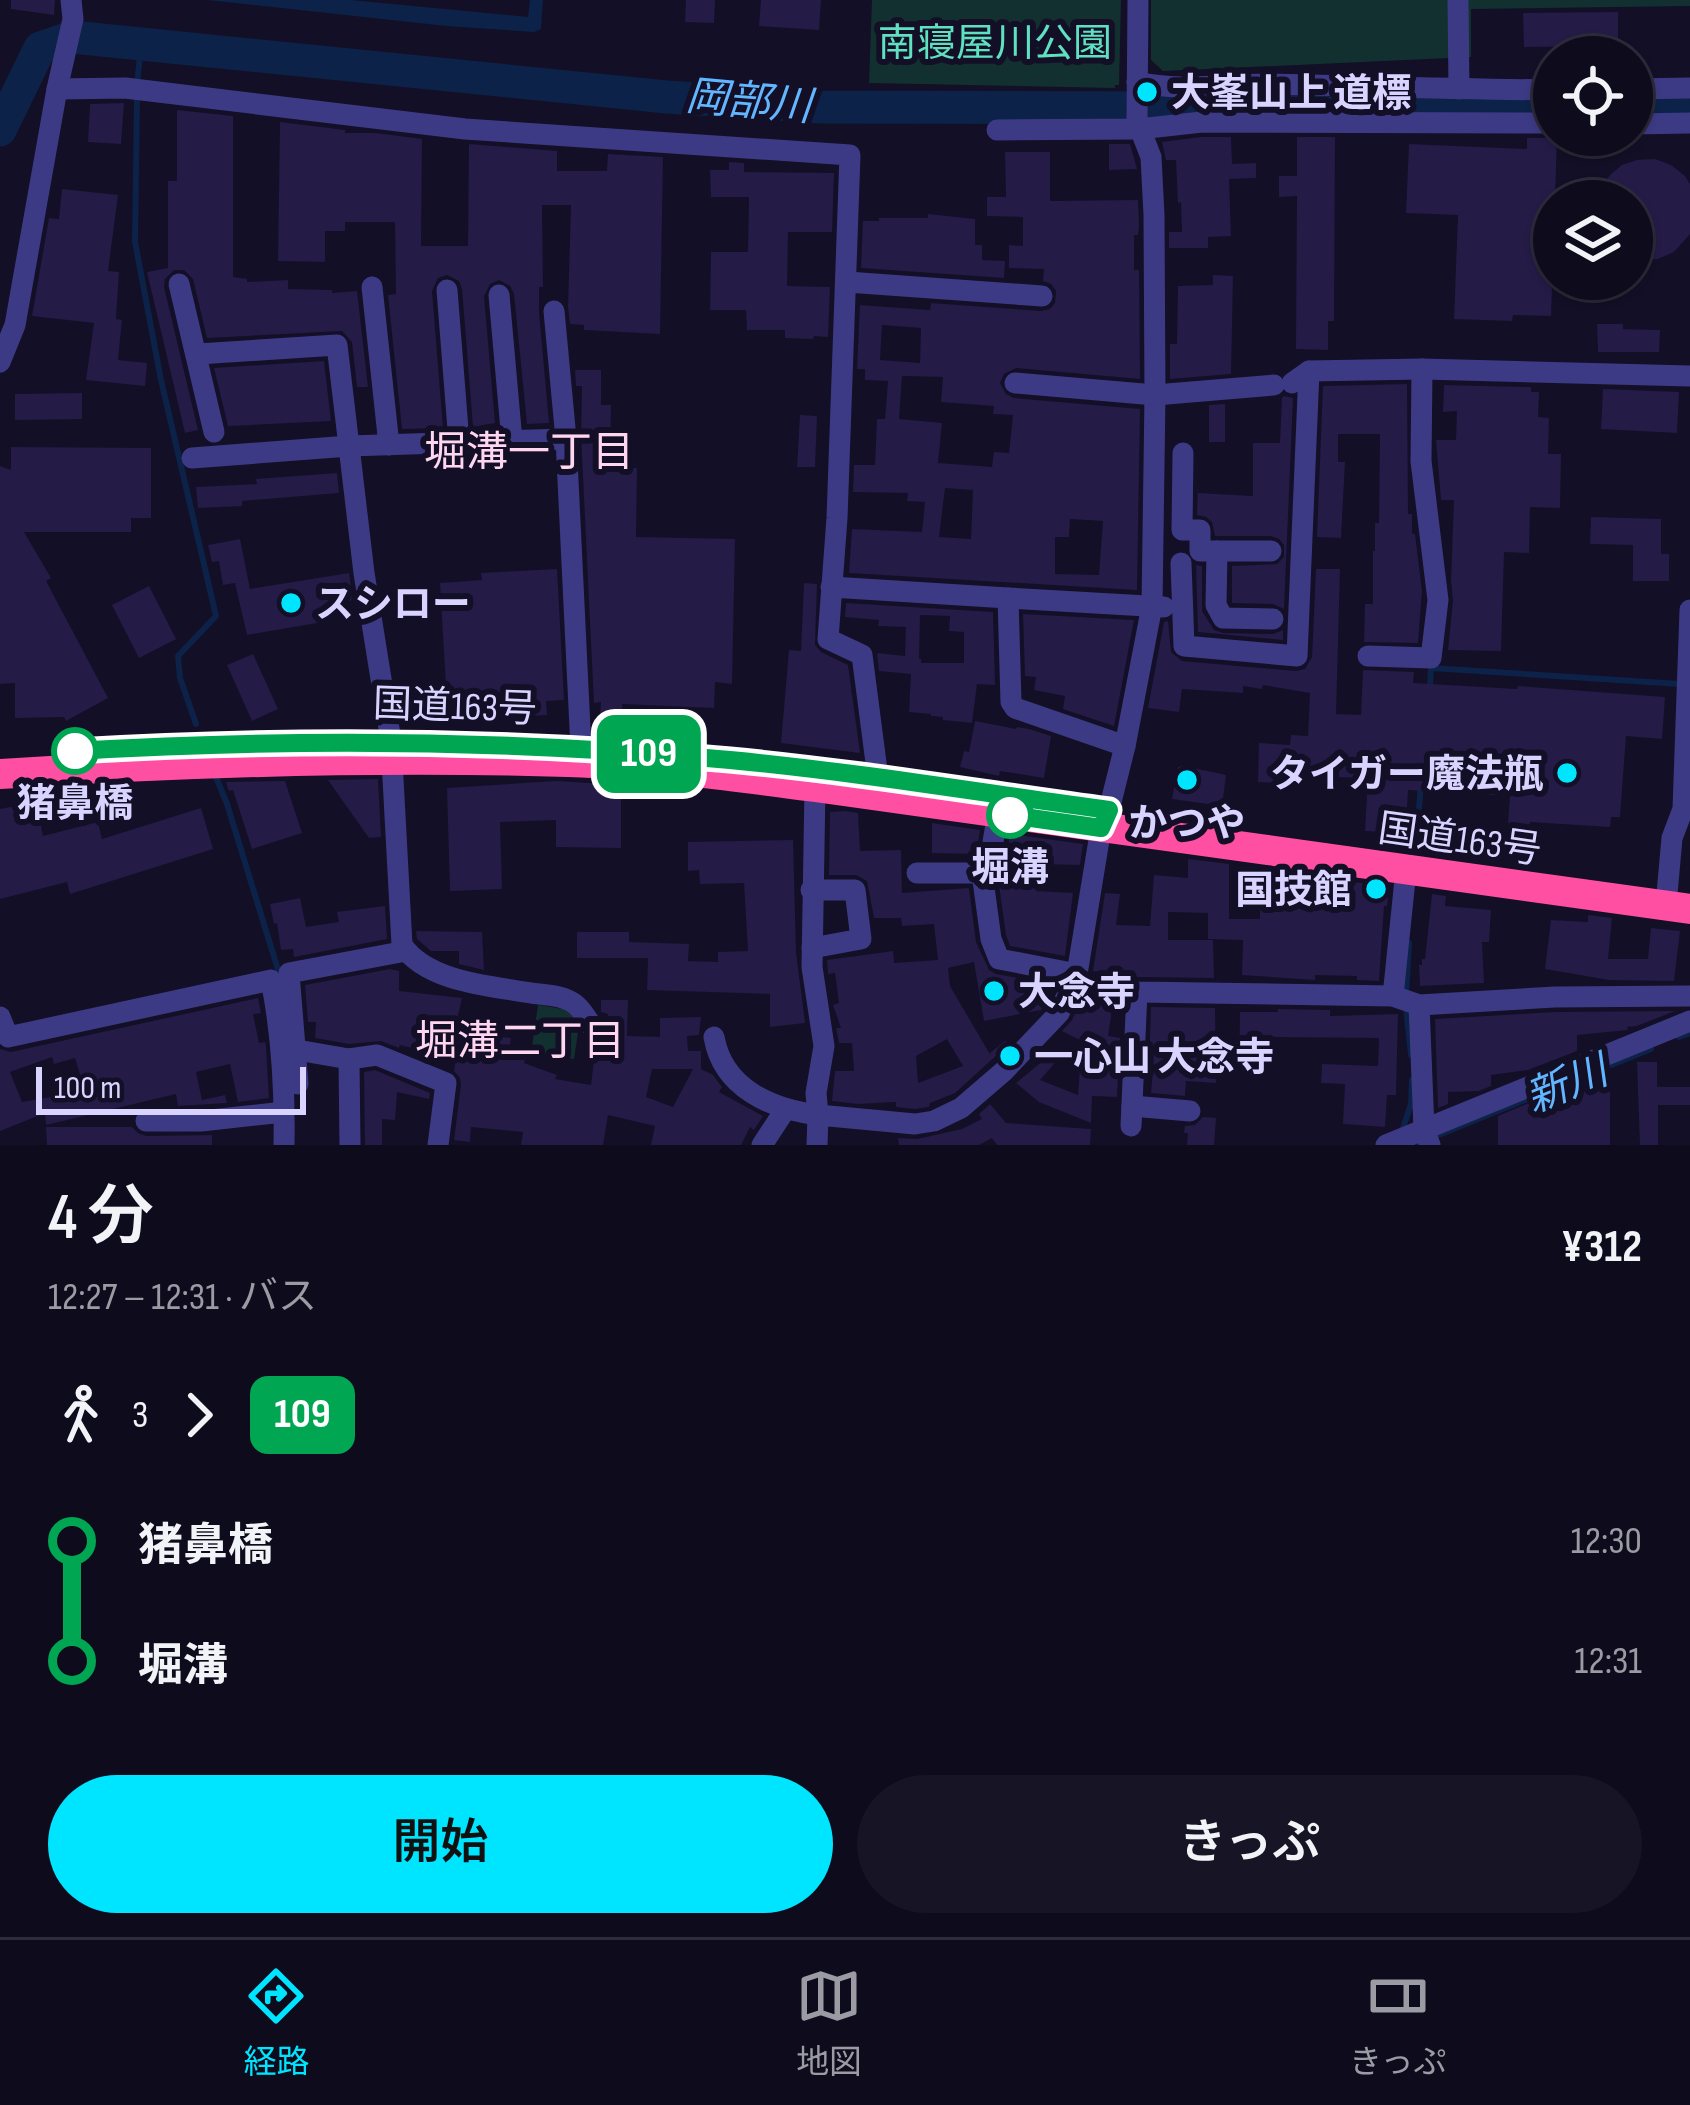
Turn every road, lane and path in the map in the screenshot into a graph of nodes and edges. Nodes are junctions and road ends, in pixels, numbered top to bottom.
1 (71, 0) edge
2 (1138, 0) edge
3 (1459, 0) edge
4 (1690, 88) edge
5 (57, 89) junction
6 (1137, 89) junction
7 (1459, 89) junction
8 (1533, 89) edge
9 (1653, 89) edge
10 (1533, 123) edge
11 (1690, 123) edge
12 (1653, 124) edge
13 (1138, 125) junction
14 (997, 130) dead end
15 (847, 281) junction
16 (179, 284) dead end
17 (372, 287) dead end
18 (447, 290) dead end
19 (499, 295) dead end
20 (1042, 296) dead end
21 (554, 311) dead end
22 (198, 354) junction
23 (0, 362) edge
24 (1422, 369) junction
25 (1690, 376) edge
26 (1292, 380) junction
27 (1015, 383) dead end
28 (1155, 395) junction
29 (214, 432) dead end
30 (566, 440) junction
31 (512, 441) junction
32 (459, 442) junction
33 (389, 445) junction
34 (349, 446) junction
35 (1183, 453) dead end
36 (192, 458) dead end
37 (1153, 530) junction
38 (1182, 530) junction
39 (1217, 551) junction
40 (1271, 551) dead end
41 (1181, 563) dead end
42 (831, 587) junction
43 (1008, 598) junction
44 (1152, 606) junction
45 (1183, 608) junction
46 (1690, 610) edge
47 (1273, 619) dead end
48 (1368, 656) dead end
49 (1125, 746) junction
50 (581, 748) junction
51 (392, 751) junction
52 (0, 755) edge
53 (0, 774) edge
54 (878, 778) junction
55 (815, 787) junction
56 (998, 813) junction
57 (1105, 819) junction
58 (1406, 870) junction
59 (916, 874) dead end
60 (982, 874) junction
61 (811, 890) junction
62 (1678, 898) edge
63 (812, 948) junction
64 (406, 951) junction
65 (1075, 979) junction
66 (1138, 992) junction
67 (1393, 996) junction
68 (1690, 996) edge
69 (1419, 1005) junction
70 (0, 1017) edge
71 (1690, 1021) edge
72 (592, 1028) dead end
73 (714, 1037) dead end
74 (297, 1050) junction
75 (349, 1059) junction
76 (785, 1110) junction
77 (1190, 1111) dead end
78 (284, 1112) junction
79 (818, 1115) junction
80 (146, 1121) dead end
81 (916, 1135) edge
82 (1427, 1137) edge
83 (284, 1145) edge
84 (296, 1145) edge
85 (350, 1145) edge
86 (438, 1145) edge
87 (762, 1145) edge
88 (817, 1145) edge
89 (1386, 1145) edge

1 - 5 street
2 - 6 street
3 - 7 street
4 - 9 street
5 - 15 street
5 - 23 street
6 - 7 street
6 - 13 street
7 - 8 street
10 - 13 street
11 - 12 street
13 - 14 street
13 - 28 street
15 - 20 street
15 - 42 street
16 - 22 street
17 - 33 street
18 - 32 street
19 - 31 street
21 - 30 street
22 - 29 street
22 - 34 street
24 - 25 street
24 - 26 street
24 - 48 street
26 - 28 street
26 - 45 street
27 - 28 street
28 - 37 street
30 - 31 street
30 - 50 street
31 - 32 street
32 - 33 street
33 - 34 street
34 - 36 street
34 - 51 street
35 - 38 street
37 - 38 street
37 - 44 street
38 - 39 street
39 - 40 street
39 - 47 street
41 - 45 street
42 - 43 street
42 - 54 street
43 - 44 street
43 - 49 street
44 - 45 street
44 - 49 street
46 - 62 street
49 - 57 street
50 - 51 highway, 国道163号
50 - 54 highway, 国道163号
51 - 52 highway, 国道163号
51 - 53 highway, 国道163号
51 - 55 highway, 国道163号
51 - 64 street
54 - 57 highway, 国道163号
55 - 56 highway, 国道163号
55 - 61 street
56 - 57 highway, 国道163号
56 - 60 street
57 - 58 highway, 国道163号
57 - 62 highway, 国道163号
57 - 65 street
58 - 62 highway, 国道163号
58 - 67 street
59 - 60 street
60 - 65 street
61 - 63 street
61 - 63 street
63 - 79 street
64 - 72 street
64 - 74 street
65 - 66 street
65 - 81 street
66 - 67 street
66 - 77 street
67 - 69 street
68 - 69 street
69 - 82 street
70 - 78 street
71 - 82 street
73 - 76 street
74 - 75 street
74 - 84 street
75 - 85 street
75 - 86 street
76 - 79 street
76 - 87 street
78 - 80 street
78 - 83 street
79 - 81 street
79 - 88 street
82 - 89 street

